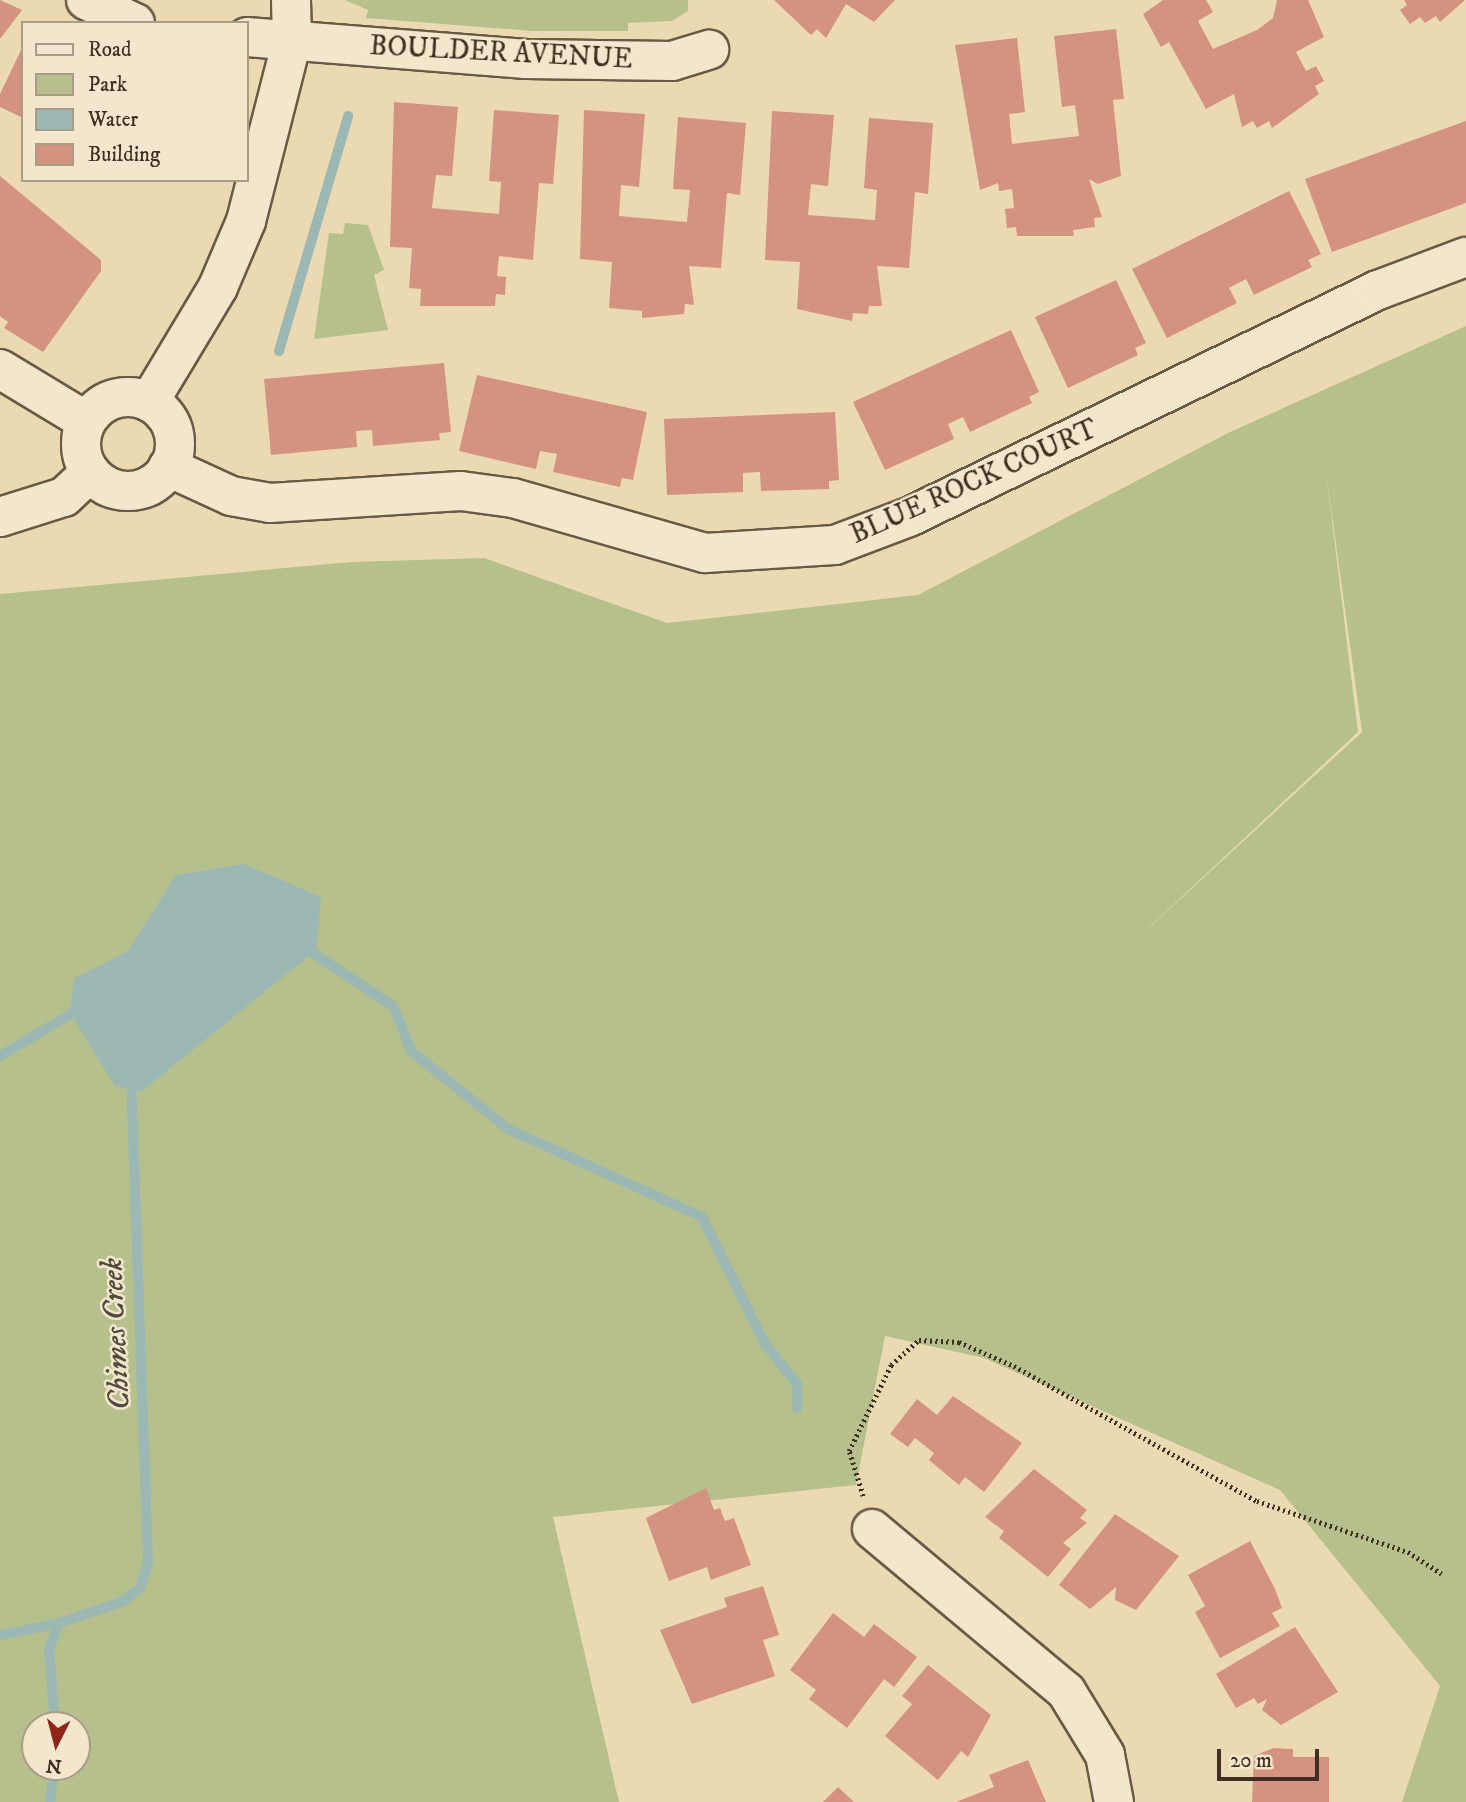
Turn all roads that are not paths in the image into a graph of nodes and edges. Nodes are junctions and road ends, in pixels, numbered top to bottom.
1 (86, 0) edge
2 (291, 0) edge
3 (131, 21) edge
4 (248, 37) edge
5 (292, 41) junction
6 (709, 50) dead end
7 (1466, 257) edge
8 (0, 369) edge
9 (149, 402) junction
10 (86, 421) junction
11 (169, 467) junction
12 (90, 473) junction
13 (0, 517) edge
14 (872, 1529) road end
15 (1114, 1802) edge

1 - 3 street
2 - 5 street
4 - 5 street, BOULDER AVENUE
5 - 6 street, BOULDER AVENUE
5 - 9 street
7 - 11 street, BLUE ROCK COURT
8 - 10 street
9 - 10 street
9 - 11 street
10 - 12 street
11 - 12 street
12 - 13 street
14 - 15 street

